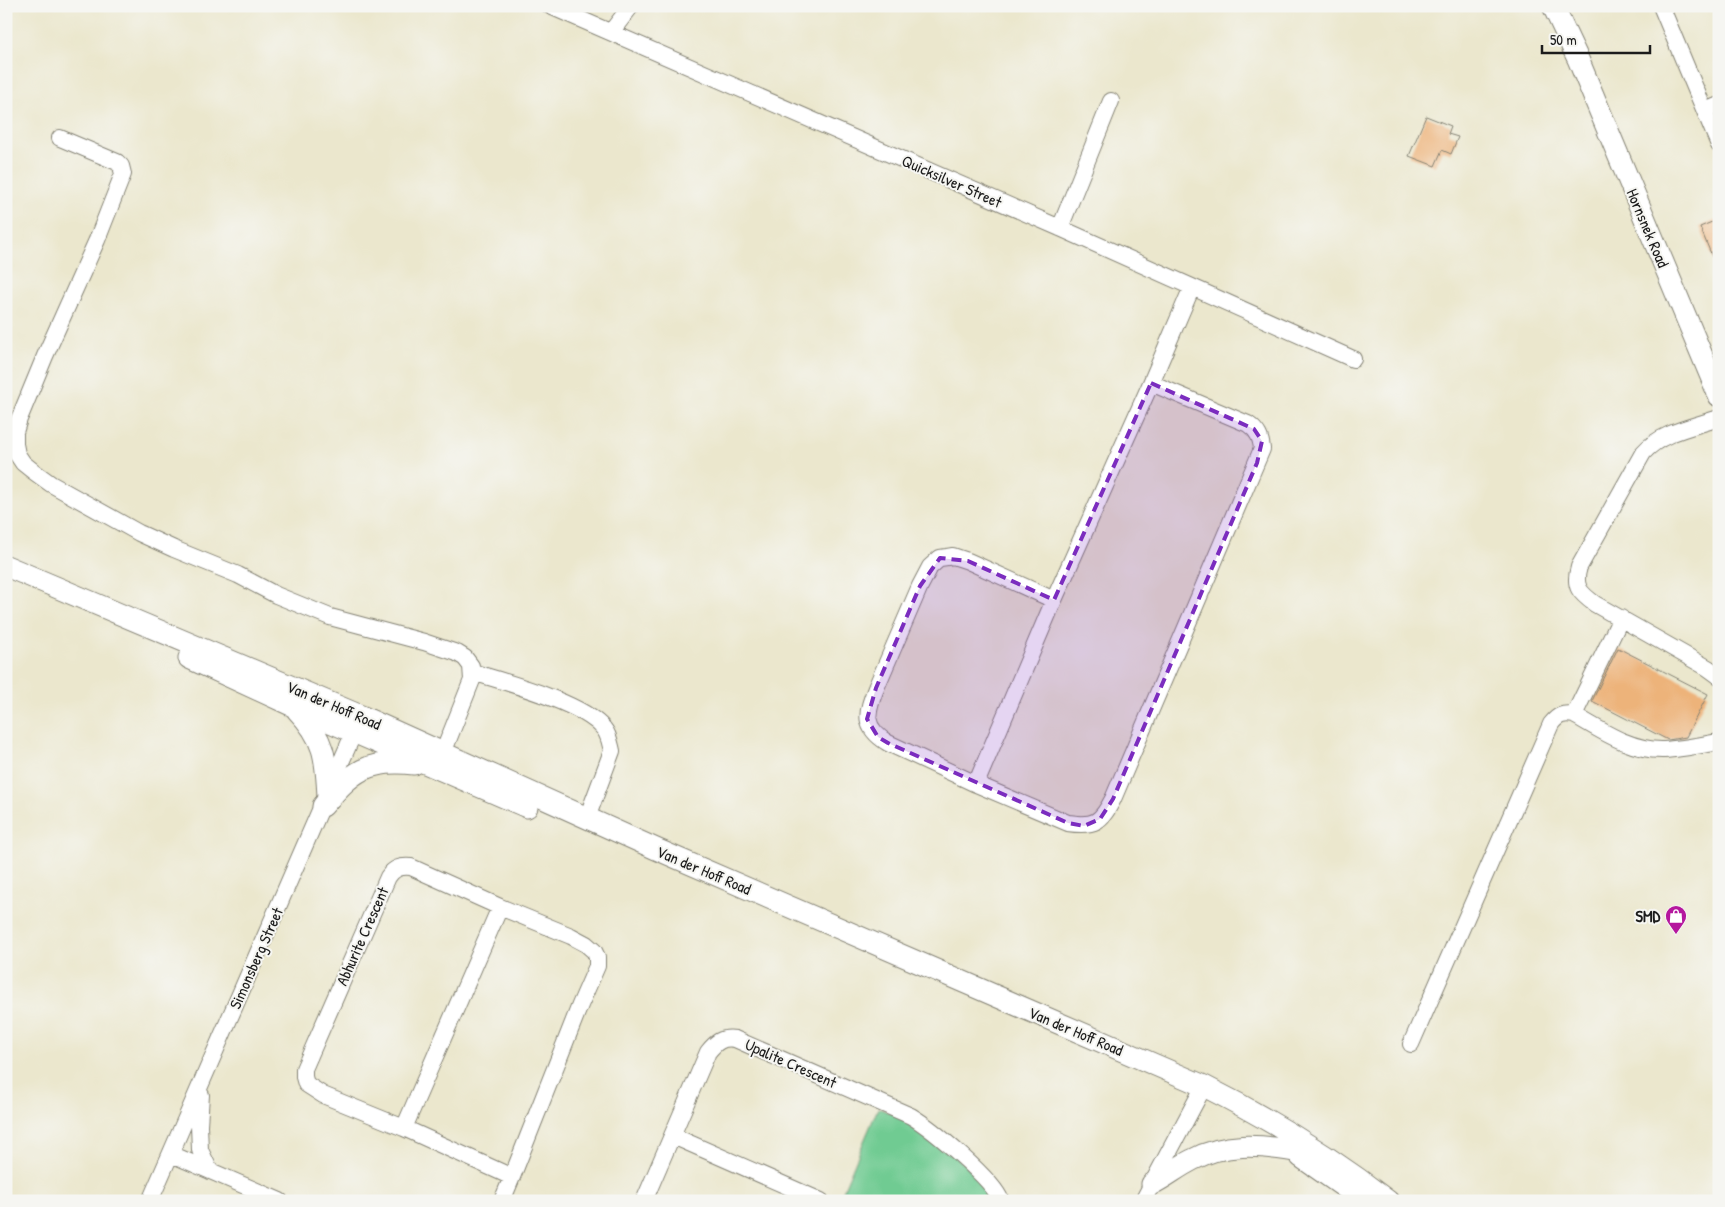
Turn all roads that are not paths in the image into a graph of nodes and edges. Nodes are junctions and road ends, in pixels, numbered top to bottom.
1 (550, 6) edge
2 (631, 6) edge
3 (1553, 6) edge
4 (1563, 6) edge
5 (1662, 6) edge
6 (611, 32) junction
7 (1578, 59) junction
8 (1111, 101) dead end
9 (1712, 108) edge
10 (60, 138) dead end
11 (1719, 145) edge
12 (1060, 228) junction
13 (1192, 287) junction
14 (1353, 359) dead end
15 (1151, 384) junction
16 (1719, 396) edge
17 (1719, 418) edge
18 (6, 566) edge
19 (6, 576) edge
20 (1054, 600) junction
21 (1620, 618) junction
22 (472, 672) junction
23 (1719, 676) edge
24 (291, 705) junction
25 (1574, 715) junction
26 (358, 724) junction
27 (1719, 742) edge
28 (436, 759) junction
29 (976, 784) junction
30 (325, 801) junction
31 (587, 818) junction
32 (500, 907) junction
33 (1411, 1044) dead end
34 (203, 1078) junction
35 (1201, 1091) junction
36 (404, 1128) junction
37 (673, 1136) junction
38 (1294, 1151) junction
39 (171, 1154) junction
40 (210, 1171) junction
41 (512, 1177) junction
42 (1148, 1193) edge
43 (150, 1201) edge
44 (280, 1201) edge
45 (502, 1201) edge
46 (644, 1201) edge
47 (821, 1201) edge
48 (1001, 1201) edge
49 (1364, 1201) edge
50 (1388, 1201) edge

1 - 6 street, Quicksilver Street
2 - 6 street
3 - 7 main road, Hornsnek Road
4 - 7 main road, Hornsnek Road
5 - 9 street
6 - 12 street, Quicksilver Street
7 - 16 main road, Hornsnek Road
8 - 12 street
9 - 11 street
10 - 22 street
12 - 13 street, Quicksilver Street
13 - 14 street, Quicksilver Street
13 - 15 street
15 - 20 street
15 - 29 street
17 - 21 street
18 - 26 main road, Van der Hoff Road
19 - 24 main road, Van der Hoff Road
20 - 29 street
20 - 29 street
21 - 23 street
21 - 25 street
22 - 28 street
22 - 31 street
24 - 26 main road, Van der Hoff Road
24 - 30 main road
25 - 27 street
25 - 33 street
26 - 28 main road, Van der Hoff Road
26 - 30 street, Simonsberg Street
28 - 30 main road
28 - 31 main road, Van der Hoff Road
28 - 35 main road, Van der Hoff Road
30 - 34 street, Simonsberg Street
31 - 35 main road, Van der Hoff Road
32 - 36 street
32 - 36 street, Abhurite Crescent
32 - 41 street, Abhurite Crescent
34 - 39 street, Simonsberg Street
34 - 40 street
35 - 38 main road, Van der Hoff Road
35 - 42 street
35 - 50 main road, Van der Hoff Road
36 - 41 street, Abhurite Crescent
37 - 46 street, Upalite Crescent
37 - 47 street
37 - 48 street, Upalite Crescent
38 - 42 main road
38 - 49 main road, Van der Hoff Road
39 - 40 street
39 - 43 street, Simonsberg Street
40 - 44 street
41 - 45 street, Abhurite Crescent

